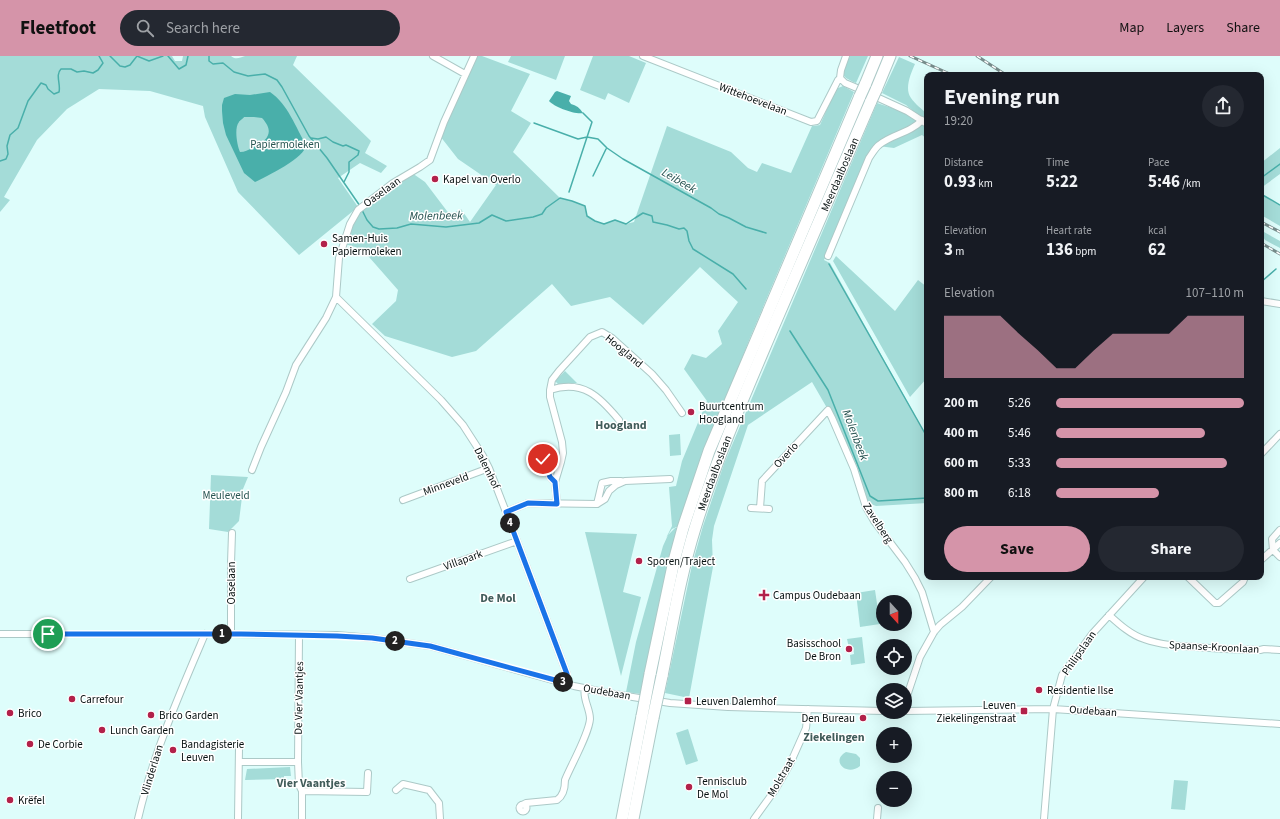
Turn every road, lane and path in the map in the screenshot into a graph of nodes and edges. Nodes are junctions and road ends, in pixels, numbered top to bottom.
1 (433, 56) edge
2 (474, 56) edge
3 (643, 56) edge
4 (846, 56) edge
5 (877, 56) edge
6 (890, 56) edge
7 (465, 74) junction
8 (840, 78) junction
9 (924, 121) edge
10 (924, 122) edge
11 (828, 256) dead end
12 (336, 296) junction
13 (1264, 301) edge
14 (1280, 304) edge
15 (550, 390) junction
16 (828, 410) joint
17 (682, 413) dead end
18 (619, 420) dead end
19 (1280, 434) edge
20 (1264, 451) edge
21 (543, 459) dead end
22 (489, 468) junction
23 (252, 470) dead end
24 (670, 479) dead end
25 (555, 482) junction
26 (625, 482) junction
27 (403, 500) dead end
28 (557, 504) junction
29 (597, 504) junction
30 (751, 508) dead end
31 (760, 508) junction
32 (769, 509) dead end
33 (506, 512) junction
34 (1280, 530) edge
35 (232, 533) dead end
36 (517, 541) junction
37 (1280, 543) edge
38 (1273, 550) junction
39 (1280, 557) edge
40 (1264, 558) edge
41 (410, 579) dead end
42 (988, 580) edge
43 (1141, 580) edge
44 (1191, 580) edge
45 (1244, 580) edge
46 (1109, 615) junction
47 (934, 632) junction
48 (0, 634) edge
49 (205, 634) junction
50 (231, 634) junction
51 (299, 635) junction
52 (1280, 650) edge
53 (566, 683) junction
54 (911, 683) edge
55 (585, 688) junction
56 (808, 709) junction
57 (1053, 709) junction
58 (876, 711) edge
59 (912, 711) edge
60 (1280, 724) edge
61 (239, 748) dead end
62 (239, 762) junction
63 (298, 762) junction
64 (368, 774) dead end
65 (396, 790) dead end
66 (302, 791) junction
67 (524, 804) dead end
68 (878, 808) dead end
69 (138, 819) edge
70 (238, 819) edge
71 (302, 819) edge
72 (440, 819) edge
73 (622, 819) edge
74 (633, 819) edge
75 (754, 819) edge
76 (876, 819) edge
77 (1044, 819) edge

1 - 7 street
2 - 7 street, Oaselaan
3 - 8 street, Wittehoevelaan
4 - 8 street
5 - 73 highway, Meerdaalboslaan, bridge
6 - 74 highway, Meerdaalboslaan, bridge
7 - 12 street, Oaselaan
8 - 9 street
10 - 11 street
12 - 22 street, Dalemhof
12 - 23 street, Oaselaan
13 - 14 street
15 - 17 street, Hoogland
15 - 18 street
15 - 25 street
16 - 31 street, Overlo
16 - 47 street, Zavelberg
19 - 20 street
21 - 25 street
22 - 27 street, Minneveld
22 - 33 street, Dalemhof
24 - 26 street
25 - 28 street
26 - 29 street
26 - 29 street
28 - 29 street
28 - 33 street
30 - 31 street
31 - 32 street
33 - 36 street, Dalemhof
34 - 38 street
35 - 50 street, Oaselaan
36 - 41 street, Villapark
36 - 53 street, Dalemhof
37 - 38 street
38 - 39 street
38 - 40 street
42 - 47 street
43 - 46 street, Philipslaan
44 - 45 street
46 - 52 street, Spaanse-Kroonlaan
46 - 57 street, Philipslaan
47 - 54 street
48 - 49 street, Oudebaan
49 - 50 street, Oudebaan
49 - 69 street, Vlinderlaan
50 - 51 street, Oudebaan
51 - 53 street, Oudebaan
51 - 63 street, De Vier Vaantjes
53 - 55 street, Oudebaan
55 - 56 street, Oudebaan
55 - 67 street
56 - 58 street, Oudebaan
56 - 75 street, Molstraat
57 - 59 street, Oudebaan
57 - 60 street, Oudebaan
57 - 77 street, Philipslaan
61 - 62 street
62 - 63 street
62 - 70 street
63 - 66 street, De Vier Vaantjes
64 - 66 street
65 - 72 street
66 - 71 street, De Vier Vaantjes
68 - 76 street

